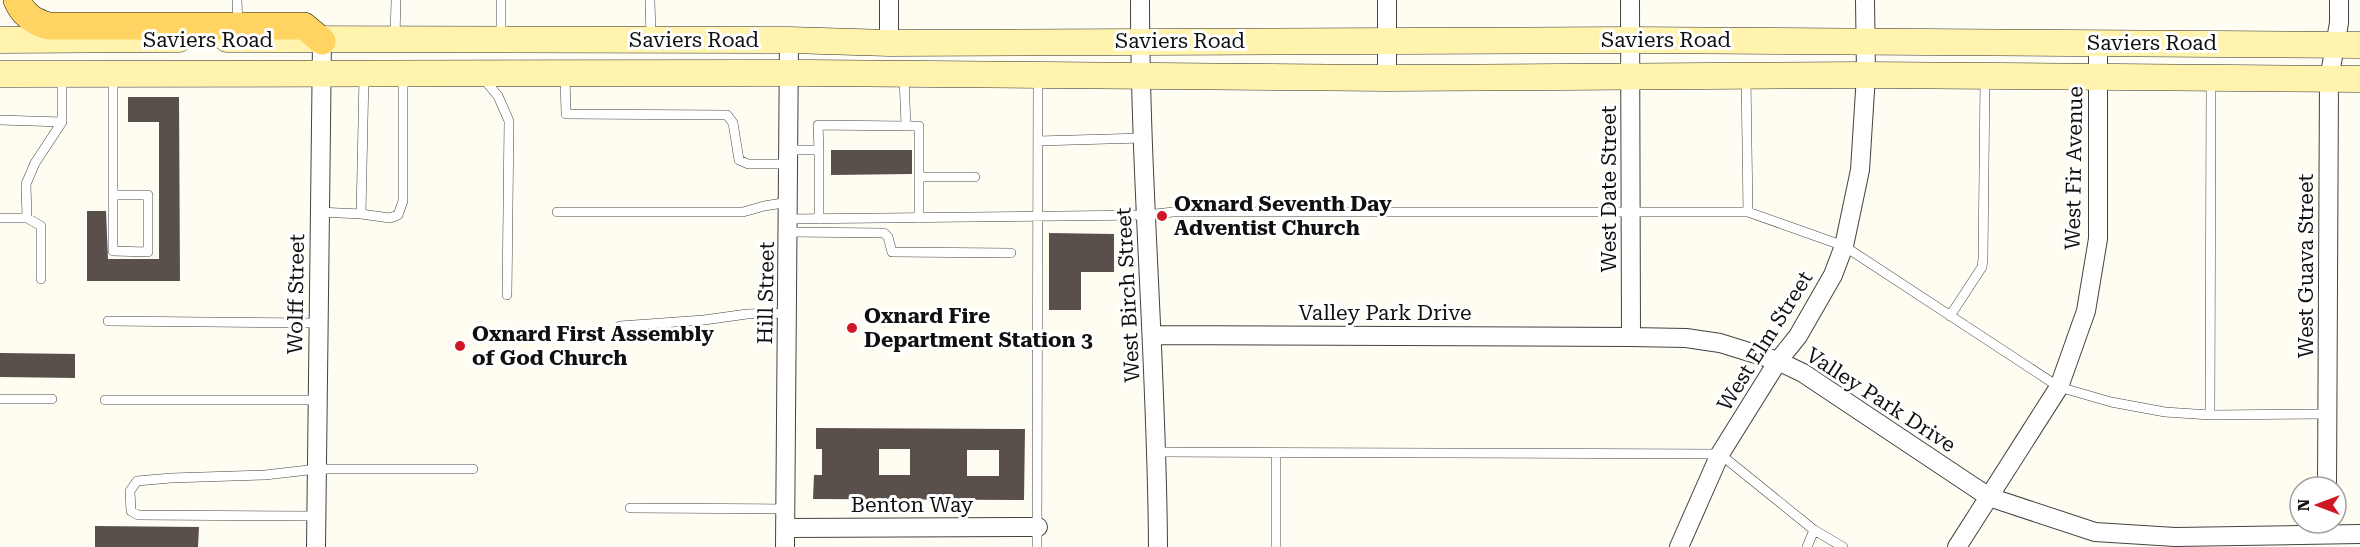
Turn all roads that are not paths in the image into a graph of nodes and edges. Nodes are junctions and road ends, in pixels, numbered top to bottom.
1 (17, 0) edge
2 (396, 0) edge
3 (501, 0) edge
4 (650, 0) edge
5 (889, 0) edge
6 (1140, 0) edge
7 (1387, 0) edge
8 (1630, 0) edge
9 (1865, 0) edge
10 (2339, 0) edge
11 (238, 22) edge
12 (396, 39) junction
13 (0, 40) edge
14 (322, 40) junction
15 (501, 40) junction
16 (651, 40) junction
17 (789, 40) junction
18 (1387, 40) junction
19 (1630, 40) junction
20 (1140, 41) junction
21 (1865, 41) junction
22 (888, 43) junction
23 (2098, 43) junction
24 (2348, 45) edge
25 (62, 73) junction
26 (113, 73) junction
27 (789, 73) junction
28 (0, 74) edge
29 (403, 74) junction
30 (480, 74) junction
31 (565, 74) junction
32 (904, 74) junction
33 (1038, 74) junction
34 (321, 75) junction
35 (364, 75) junction
36 (1140, 75) junction
37 (1630, 75) junction
38 (1746, 75) junction
39 (1866, 75) junction
40 (1985, 75) junction
41 (2098, 77) junction
42 (1387, 78) junction
43 (2211, 79) junction
44 (2329, 79) junction
45 (2360, 79) edge
46 (0, 120) edge
47 (62, 122) junction
48 (906, 126) junction
49 (1143, 138) junction
50 (1038, 141) junction
51 (819, 150) junction
52 (789, 157) junction
53 (919, 177) junction
54 (975, 177) dead end
55 (113, 195) junction
56 (1632, 211) junction
57 (319, 212) junction
58 (557, 212) dead end
59 (1748, 212) junction
60 (361, 214) junction
61 (1147, 215) junction
62 (1039, 216) junction
63 (0, 218) edge
64 (27, 218) junction
65 (789, 218) junction
66 (919, 218) junction
67 (819, 219) junction
68 (1844, 246) junction
69 (1011, 253) dead end
70 (41, 279) dead end
71 (507, 295) dead end
72 (788, 313) junction
73 (1950, 316) junction
74 (108, 321) dead end
75 (318, 323) junction
76 (620, 326) dead end
77 (1152, 335) junction
78 (1631, 337) junction
79 (1778, 361) junction
80 (2059, 387) junction
81 (0, 399) edge
82 (52, 399) dead end
83 (105, 400) dead end
84 (317, 400) junction
85 (2327, 414) junction
86 (2210, 415) junction
87 (1158, 452) junction
88 (1276, 453) junction
89 (1720, 454) junction
90 (317, 469) junction
91 (473, 469) dead end
92 (2327, 475) edge
93 (1989, 497) junction
94 (630, 508) dead end
95 (786, 509) junction
96 (316, 516) junction
97 (1038, 527) junction
98 (786, 528) junction
99 (1814, 531) junction
100 (2288, 531) edge
101 (316, 547) edge
102 (786, 547) edge
103 (1037, 547) edge
104 (1158, 547) edge
105 (1276, 547) edge
106 (1679, 547) edge
107 (1807, 547) edge
108 (1843, 547) edge
109 (1957, 547) edge

1 - 11 main road
2 - 12 lane
3 - 15 lane
4 - 16 lane
5 - 22 street
6 - 20 street, West Birch Street
7 - 18 street
8 - 19 street, West Date Street
9 - 21 street, West Elm Street
10 - 24 street, West Guava Street
11 - 13 main road, Saviers Road
11 - 14 main road
12 - 14 main road, Saviers Road
12 - 15 main road, Saviers Road
14 - 34 street, Wolff Street
15 - 16 main road, Saviers Road
16 - 17 main road, Saviers Road
17 - 22 main road, Saviers Road
17 - 27 street, Hill Street
18 - 19 main road, Saviers Road
18 - 20 main road, Saviers Road
18 - 42 street
19 - 21 main road, Saviers Road
19 - 37 street, West Date Street
20 - 22 main road, Saviers Road
20 - 36 street, West Birch Street
21 - 23 main road, Saviers Road
21 - 39 street, West Elm Street
23 - 24 main road, Saviers Road
23 - 41 street, West Fir Avenue
24 - 44 street, West Guava Street
25 - 26 main road, Saviers Road
25 - 28 main road, Saviers Road
25 - 47 lane
26 - 34 main road, Saviers Road
26 - 55 lane
27 - 31 main road, Saviers Road
27 - 32 main road, Saviers Road
27 - 52 street, Hill Street
29 - 30 main road, Saviers Road
29 - 35 main road, Saviers Road
29 - 60 lane
30 - 31 main road, Saviers Road
30 - 71 lane
31 - 52 lane
32 - 33 main road, Saviers Road
32 - 48 lane
33 - 36 main road, Saviers Road
33 - 50 lane
34 - 35 main road, Saviers Road
34 - 57 street, Wolff Street
35 - 60 lane
36 - 42 main road, Saviers Road
36 - 49 street, West Birch Street
37 - 38 main road, Saviers Road
37 - 42 main road, Saviers Road
37 - 56 street, West Date Street
38 - 39 main road, Saviers Road
38 - 59 lane
39 - 40 main road, Saviers Road
39 - 68 street, West Elm Street
40 - 41 main road, Saviers Road
40 - 73 lane
41 - 43 main road, Saviers Road
41 - 80 street, West Fir Avenue
43 - 44 main road, Saviers Road
43 - 86 lane
44 - 45 main road, Saviers Road
44 - 85 street, West Guava Street
46 - 47 lane
47 - 64 lane
48 - 51 lane
48 - 53 lane
49 - 50 lane
49 - 61 street, West Birch Street
50 - 62 lane
51 - 52 lane
51 - 67 lane
52 - 65 street, Hill Street
53 - 54 lane
53 - 66 lane
55 - 55 lane
56 - 59 lane
56 - 61 lane
56 - 78 street, West Date Street
57 - 60 lane
57 - 75 street, Wolff Street
58 - 65 lane
59 - 68 lane
61 - 62 lane
61 - 77 street, West Birch Street
62 - 66 lane
62 - 97 lane
63 - 64 lane
64 - 70 lane
65 - 67 lane
65 - 69 lane
65 - 72 street, Hill Street
66 - 67 lane
68 - 73 lane
68 - 79 street, West Elm Street
72 - 76 lane
72 - 95 street, Hill Street
73 - 80 lane
74 - 75 lane
75 - 84 street, Wolff Street
77 - 78 street, Valley Park Drive
77 - 87 street, West Birch Street
78 - 79 street, Valley Park Drive
79 - 89 street, West Elm Street
79 - 93 street, Valley Park Drive
80 - 86 lane
80 - 93 street, West Fir Avenue
81 - 82 lane
83 - 84 lane
84 - 90 street, Wolff Street
85 - 86 lane
85 - 92 street, West Guava Street
87 - 88 lane
87 - 104 street, West Birch Street
88 - 89 lane
88 - 105 lane
89 - 99 lane
89 - 106 street, West Elm Street
90 - 91 lane
90 - 96 street, Wolff Street
90 - 96 lane
93 - 100 street, Valley Park Drive
93 - 109 street, West Fir Avenue
94 - 95 lane
95 - 98 street, Hill Street
96 - 101 street, Wolff Street
97 - 98 street, Benton Way
97 - 103 lane
98 - 102 street, Hill Street
99 - 107 lane
99 - 108 lane

